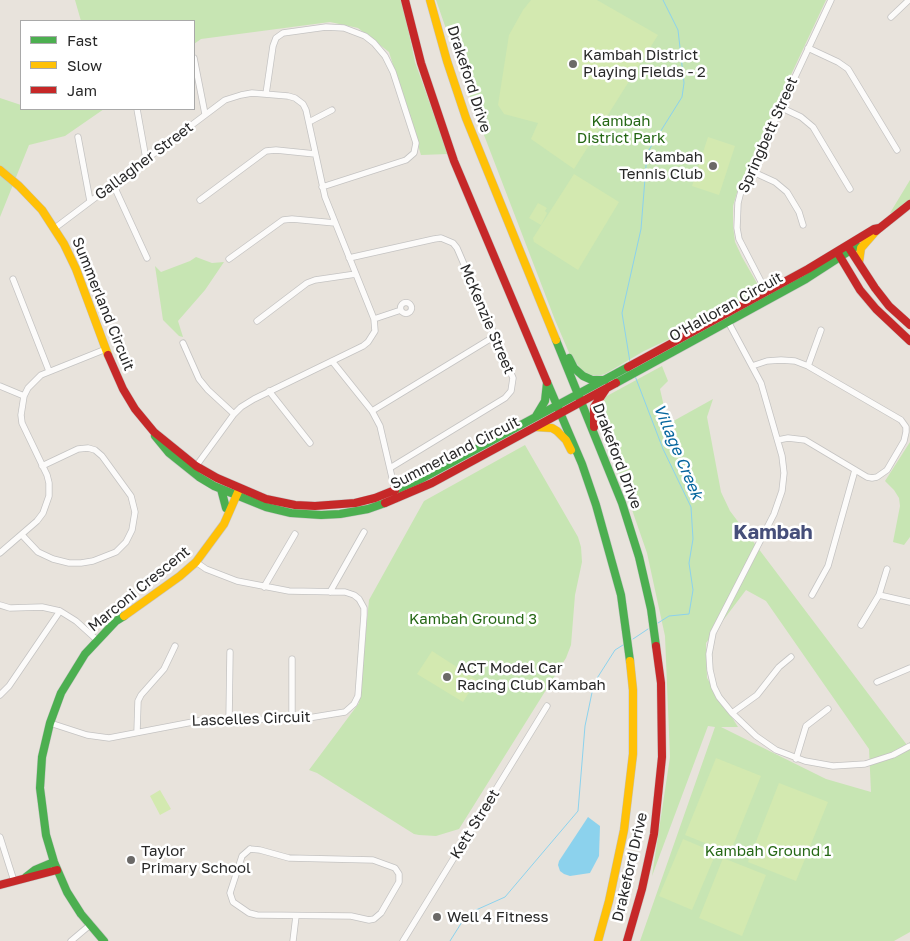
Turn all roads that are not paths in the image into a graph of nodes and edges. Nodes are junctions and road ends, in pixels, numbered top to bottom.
1 (404, 0) edge
2 (430, 0) edge
3 (831, 0) edge
4 (909, 0) edge
5 (891, 17) dead end
6 (808, 48) junction
7 (195, 63) edge
8 (266, 94) junction
9 (780, 107) junction
10 (137, 110) edge
11 (332, 110) dead end
12 (205, 114) junction
13 (309, 122) junction
14 (78, 137) dead end
15 (897, 150) dead end
16 (315, 154) junction
17 (146, 159) junction
18 (0, 170) edge
19 (751, 171) junction
20 (113, 184) junction
21 (322, 187) junction
22 (850, 189) dead end
23 (200, 200) dead end
24 (90, 201) junction
25 (910, 204) edge
26 (335, 223) junction
27 (803, 225) dead end
28 (55, 228) junction
29 (877, 230) junction
30 (849, 248) junction
31 (839, 255) junction
32 (148, 258) dead end
33 (349, 258) junction
34 (229, 259) dead end
35 (859, 263) junction
36 (823, 268) junction
37 (356, 274) junction
38 (13, 279) dead end
39 (854, 279) junction
40 (766, 292) junction
41 (770, 299) junction
42 (885, 301) junction
43 (876, 309) junction
44 (401, 310) dead end
45 (724, 314) junction
46 (374, 319) junction
47 (257, 321) dead end
48 (728, 322) junction
49 (910, 325) edge
50 (822, 330) dead end
51 (495, 336) junction
52 (910, 341) edge
53 (183, 343) dead end
54 (558, 343) junction
55 (106, 349) junction
56 (648, 360) junction
57 (332, 361) junction
58 (752, 366) junction
59 (808, 366) junction
60 (48, 371) junction
61 (547, 378) junction
62 (604, 380) junction
63 (0, 386) edge
64 (606, 389) junction
65 (269, 391) junction
66 (578, 394) junction
67 (24, 396) junction
68 (581, 402) junction
69 (558, 405) junction
70 (372, 411) junction
71 (562, 413) junction
72 (234, 414) junction
73 (536, 416) junction
74 (536, 427) junction
75 (594, 434) junction
76 (778, 440) junction
77 (310, 443) dead end
78 (582, 464) junction
79 (42, 466) junction
80 (390, 468) junction
81 (194, 469) junction
82 (855, 470) junction
83 (221, 489) junction
84 (236, 491) junction
85 (395, 491) junction
86 (397, 500) junction
87 (248, 501) junction
88 (228, 510) junction
89 (364, 532) dead end
90 (295, 534) dead end
91 (22, 535) junction
92 (0, 553) edge
93 (196, 562) junction
94 (887, 569) dead end
95 (264, 587) junction
96 (330, 592) junction
97 (812, 595) dead end
98 (879, 595) junction
99 (910, 602) edge
100 (0, 605) edge
101 (60, 611) junction
102 (861, 625) dead end
103 (97, 640) junction
104 (175, 646) dead end
105 (230, 652) dead end
106 (791, 657) dead end
107 (292, 659) dead end
108 (910, 668) edge
109 (877, 682) dead end
110 (0, 695) edge
111 (547, 706) dead end
112 (828, 709) dead end
113 (732, 713) junction
114 (229, 720) junction
115 (292, 720) junction
116 (50, 724) junction
117 (137, 732) junction
118 (910, 746) edge
119 (796, 759) junction
120 (0, 837) edge
121 (55, 866) junction
122 (14, 881) junction
123 (0, 885) edge
124 (296, 916) junction
125 (90, 925) junction
126 (71, 941) edge
127 (104, 941) edge
128 (293, 941) edge
129 (403, 941) edge
130 (598, 941) edge
131 (627, 941) edge

1 - 61 main road, Drakeford Drive
2 - 54 main road, Drakeford Drive
3 - 6 street, Springbett Street
4 - 5 street
6 - 9 street, Springbett Street
6 - 15 street
7 - 12 street
8 - 12 street, Gallagher Street
8 - 13 street, Gallagher Street
8 - 21 street
9 - 19 street, Springbett Street
9 - 22 street
10 - 17 street
11 - 13 street
12 - 17 street, Gallagher Street
13 - 16 street, Gallagher Street
14 - 24 street
16 - 21 street, Gallagher Street
16 - 23 street
17 - 20 street, Gallagher Street
18 - 28 main road, Summerland Circuit
19 - 27 street
19 - 40 street, Springbett Street
20 - 24 street, Gallagher Street
20 - 32 street
21 - 26 street, Gallagher Street
24 - 28 street, Gallagher Street
25 - 29 main road, O'Halloran Circuit
26 - 33 street, Gallagher Street
26 - 34 street
28 - 55 main road, Summerland Circuit
29 - 30 main road, O'Halloran Circuit
29 - 35 main road
30 - 31 main road, O'Halloran Circuit
30 - 35 main road
31 - 36 main road, O'Halloran Circuit
31 - 39 main road
31 - 40 main road, O'Halloran Circuit
33 - 37 street, Gallagher Street
33 - 51 street, McKenzie Street
35 - 42 main road
36 - 39 main road
36 - 41 main road, O'Halloran Circuit
37 - 46 street, Gallagher Street
37 - 47 street
38 - 60 street
39 - 43 main road
40 - 41 street, Springbett Street
40 - 45 main road, O'Halloran Circuit
41 - 48 main road, O'Halloran Circuit
42 - 43 main road
42 - 49 main road
43 - 52 main road
44 - 46 street
45 - 48 street
45 - 56 main road, O'Halloran Circuit
46 - 57 street
48 - 56 main road, O'Halloran Circuit
48 - 58 street
50 - 59 street
51 - 70 street
51 - 80 street, McKenzie Street
53 - 72 street
54 - 62 main road
54 - 66 main road, Drakeford Drive
55 - 60 street
55 - 81 main road, Summerland Circuit
56 - 62 main road, O'Halloran Circuit
56 - 64 main road, O'Halloran Circuit
57 - 65 street
57 - 70 street
58 - 59 street
58 - 76 street
59 - 82 street
60 - 67 street
61 - 69 main road, Drakeford Drive
61 - 73 main road
62 - 66 main road, O'Halloran Circuit
63 - 67 street
64 - 68 main road, O'Halloran Circuit
64 - 75 main road
65 - 72 street
65 - 77 street
66 - 68 main road, Drakeford Drive
66 - 69 main road, Summerland Circuit
67 - 79 street
68 - 71 main road, Summerland Circuit
68 - 75 main road, Drakeford Drive
69 - 71 main road, Drakeford Drive
69 - 73 main road, Summerland Circuit
70 - 80 street
71 - 74 main road, Summerland Circuit
71 - 78 main road, Drakeford Drive
72 - 81 street
73 - 85 main road, Summerland Circuit
74 - 78 main road
74 - 86 main road, Summerland Circuit
75 - 131 main road, Drakeford Drive
76 - 82 street
76 - 113 street
78 - 130 main road, Drakeford Drive
79 - 91 street
79 - 91 street
80 - 85 street
81 - 83 main road, Summerland Circuit
81 - 84 main road, Summerland Circuit
82 - 97 street
83 - 84 main road, Summerland Circuit
83 - 88 main road
84 - 85 main road, Summerland Circuit
84 - 87 main road, Summerland Circuit
84 - 88 main road, Marconi Crescent
85 - 86 street
86 - 87 main road, Summerland Circuit
87 - 88 main road
88 - 93 main road, Marconi Crescent
89 - 96 street
90 - 95 street
91 - 92 street
93 - 95 street, Lascelles Circuit
93 - 103 main road, Marconi Crescent
94 - 98 street
95 - 96 street, Lascelles Circuit
96 - 115 street, Lascelles Circuit
98 - 99 street
98 - 102 street
100 - 101 street
101 - 103 street
101 - 110 street
103 - 116 main road, Marconi Crescent
104 - 117 street
105 - 114 street
106 - 113 street
107 - 115 street
108 - 109 street
111 - 129 street, Kett Street
112 - 119 street
113 - 119 street
114 - 115 street, Lascelles Circuit
114 - 117 street, Lascelles Circuit
116 - 117 street, Lascelles Circuit
116 - 121 main road, Marconi Crescent
118 - 119 street
120 - 122 street
121 - 122 main road
121 - 125 main road, Marconi Crescent
122 - 123 main road
124 - 124 street
124 - 128 street
125 - 126 street
125 - 127 main road, Marconi Crescent

